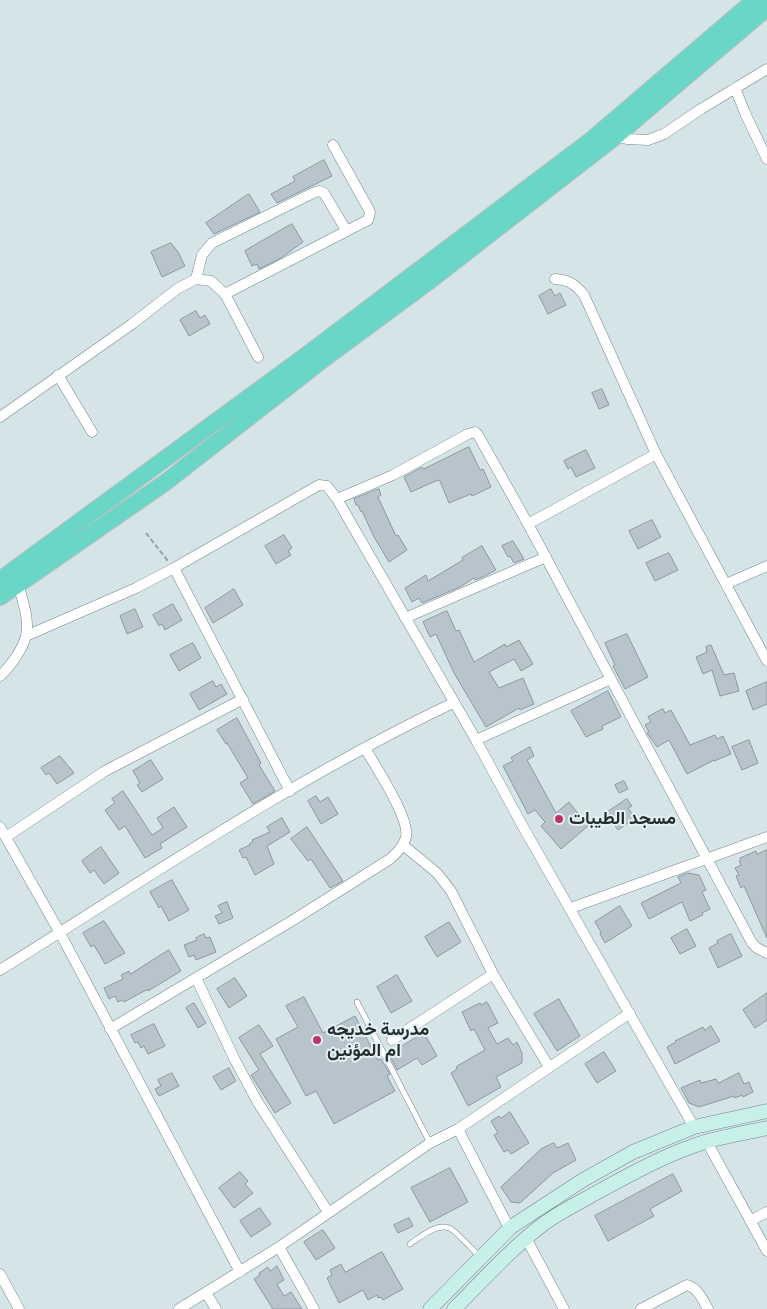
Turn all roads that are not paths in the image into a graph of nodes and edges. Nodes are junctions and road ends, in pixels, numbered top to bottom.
1 (755, 0) edge
2 (767, 8) edge
3 (767, 70) edge
4 (735, 88) junction
5 (615, 137) junction
6 (334, 144) dead end
7 (767, 159) edge
8 (346, 230) junction
9 (196, 279) junction
10 (555, 279) dead end
11 (226, 294) junction
12 (258, 357) dead end
13 (58, 375) junction
14 (0, 417) edge
15 (92, 432) dead end
16 (656, 454) junction
17 (337, 498) junction
18 (528, 524) junction
19 (546, 557) junction
20 (767, 566) edge
21 (174, 568) junction
22 (0, 580) edge
23 (18, 584) junction
24 (726, 584) junction
25 (0, 597) edge
26 (405, 618) junction
27 (26, 636) junction
28 (767, 661) edge
29 (0, 676) edge
30 (611, 679) junction
31 (243, 699) junction
32 (453, 703) junction
33 (476, 740) junction
34 (365, 748) junction
35 (290, 791) junction
36 (0, 828) edge
37 (6, 837) junction
38 (767, 837) edge
39 (402, 846) junction
40 (708, 859) junction
41 (570, 908) junction
42 (60, 933) junction
43 (767, 952) edge
44 (0, 970) edge
45 (493, 974) junction
46 (196, 978) junction
47 (357, 1002) dead end
48 (630, 1013) junction
49 (110, 1029) junction
50 (392, 1040) dead end
51 (549, 1067) junction
52 (767, 1110) edge
53 (694, 1127) junction
54 (767, 1128) edge
55 (458, 1129) junction
56 (707, 1142) junction
57 (430, 1143) junction
58 (328, 1212) junction
59 (767, 1212) edge
60 (750, 1221) junction
61 (511, 1227) junction
62 (526, 1238) junction
63 (410, 1244) dead end
64 (278, 1247) junction
65 (767, 1251) edge
66 (480, 1257) junction
67 (240, 1272) junction
68 (1, 1277) edge
69 (206, 1293) junction
70 (19, 1309) edge
71 (179, 1309) edge
72 (216, 1309) edge
73 (314, 1309) edge
74 (430, 1309) edge
75 (454, 1309) edge
76 (564, 1309) edge
77 (641, 1309) edge
78 (708, 1309) edge

1 - 22 highway
2 - 5 highway
3 - 4 street
4 - 5 street
4 - 7 street
5 - 23 highway
6 - 8 street
8 - 9 street
8 - 11 street
9 - 11 street
9 - 13 street
10 - 16 street
11 - 12 street
13 - 14 street
13 - 15 street
16 - 18 street
16 - 24 street
17 - 18 street
17 - 21 street
17 - 26 street
18 - 19 street
19 - 26 street
19 - 30 street
20 - 24 street
21 - 27 street
21 - 31 street
23 - 25 highway
23 - 27 street
24 - 28 street
26 - 32 street
27 - 29 street
30 - 33 street
30 - 40 street
31 - 35 street
31 - 37 street
32 - 33 street
32 - 34 street
33 - 41 street
34 - 35 street
34 - 39 street
35 - 42 street
36 - 37 street
37 - 42 street
38 - 40 street
39 - 45 street
39 - 46 street
40 - 41 street
40 - 43 street
41 - 48 street
42 - 44 street
42 - 49 street
45 - 50 street
45 - 51 street
46 - 49 street
46 - 58 street
47 - 57 lane
48 - 51 street
48 - 53 street
49 - 67 street
51 - 55 street
52 - 53 main road
53 - 61 main road
54 - 56 main road
55 - 57 street
55 - 61 street
56 - 60 street
56 - 62 main road
57 - 58 street
58 - 64 street
59 - 60 street
60 - 65 street
61 - 66 main road
62 - 75 main road
62 - 76 street
63 - 66 lane
64 - 67 street
64 - 73 street
66 - 74 main road
67 - 69 street
68 - 70 street
69 - 71 street
69 - 72 street
77 - 78 street

